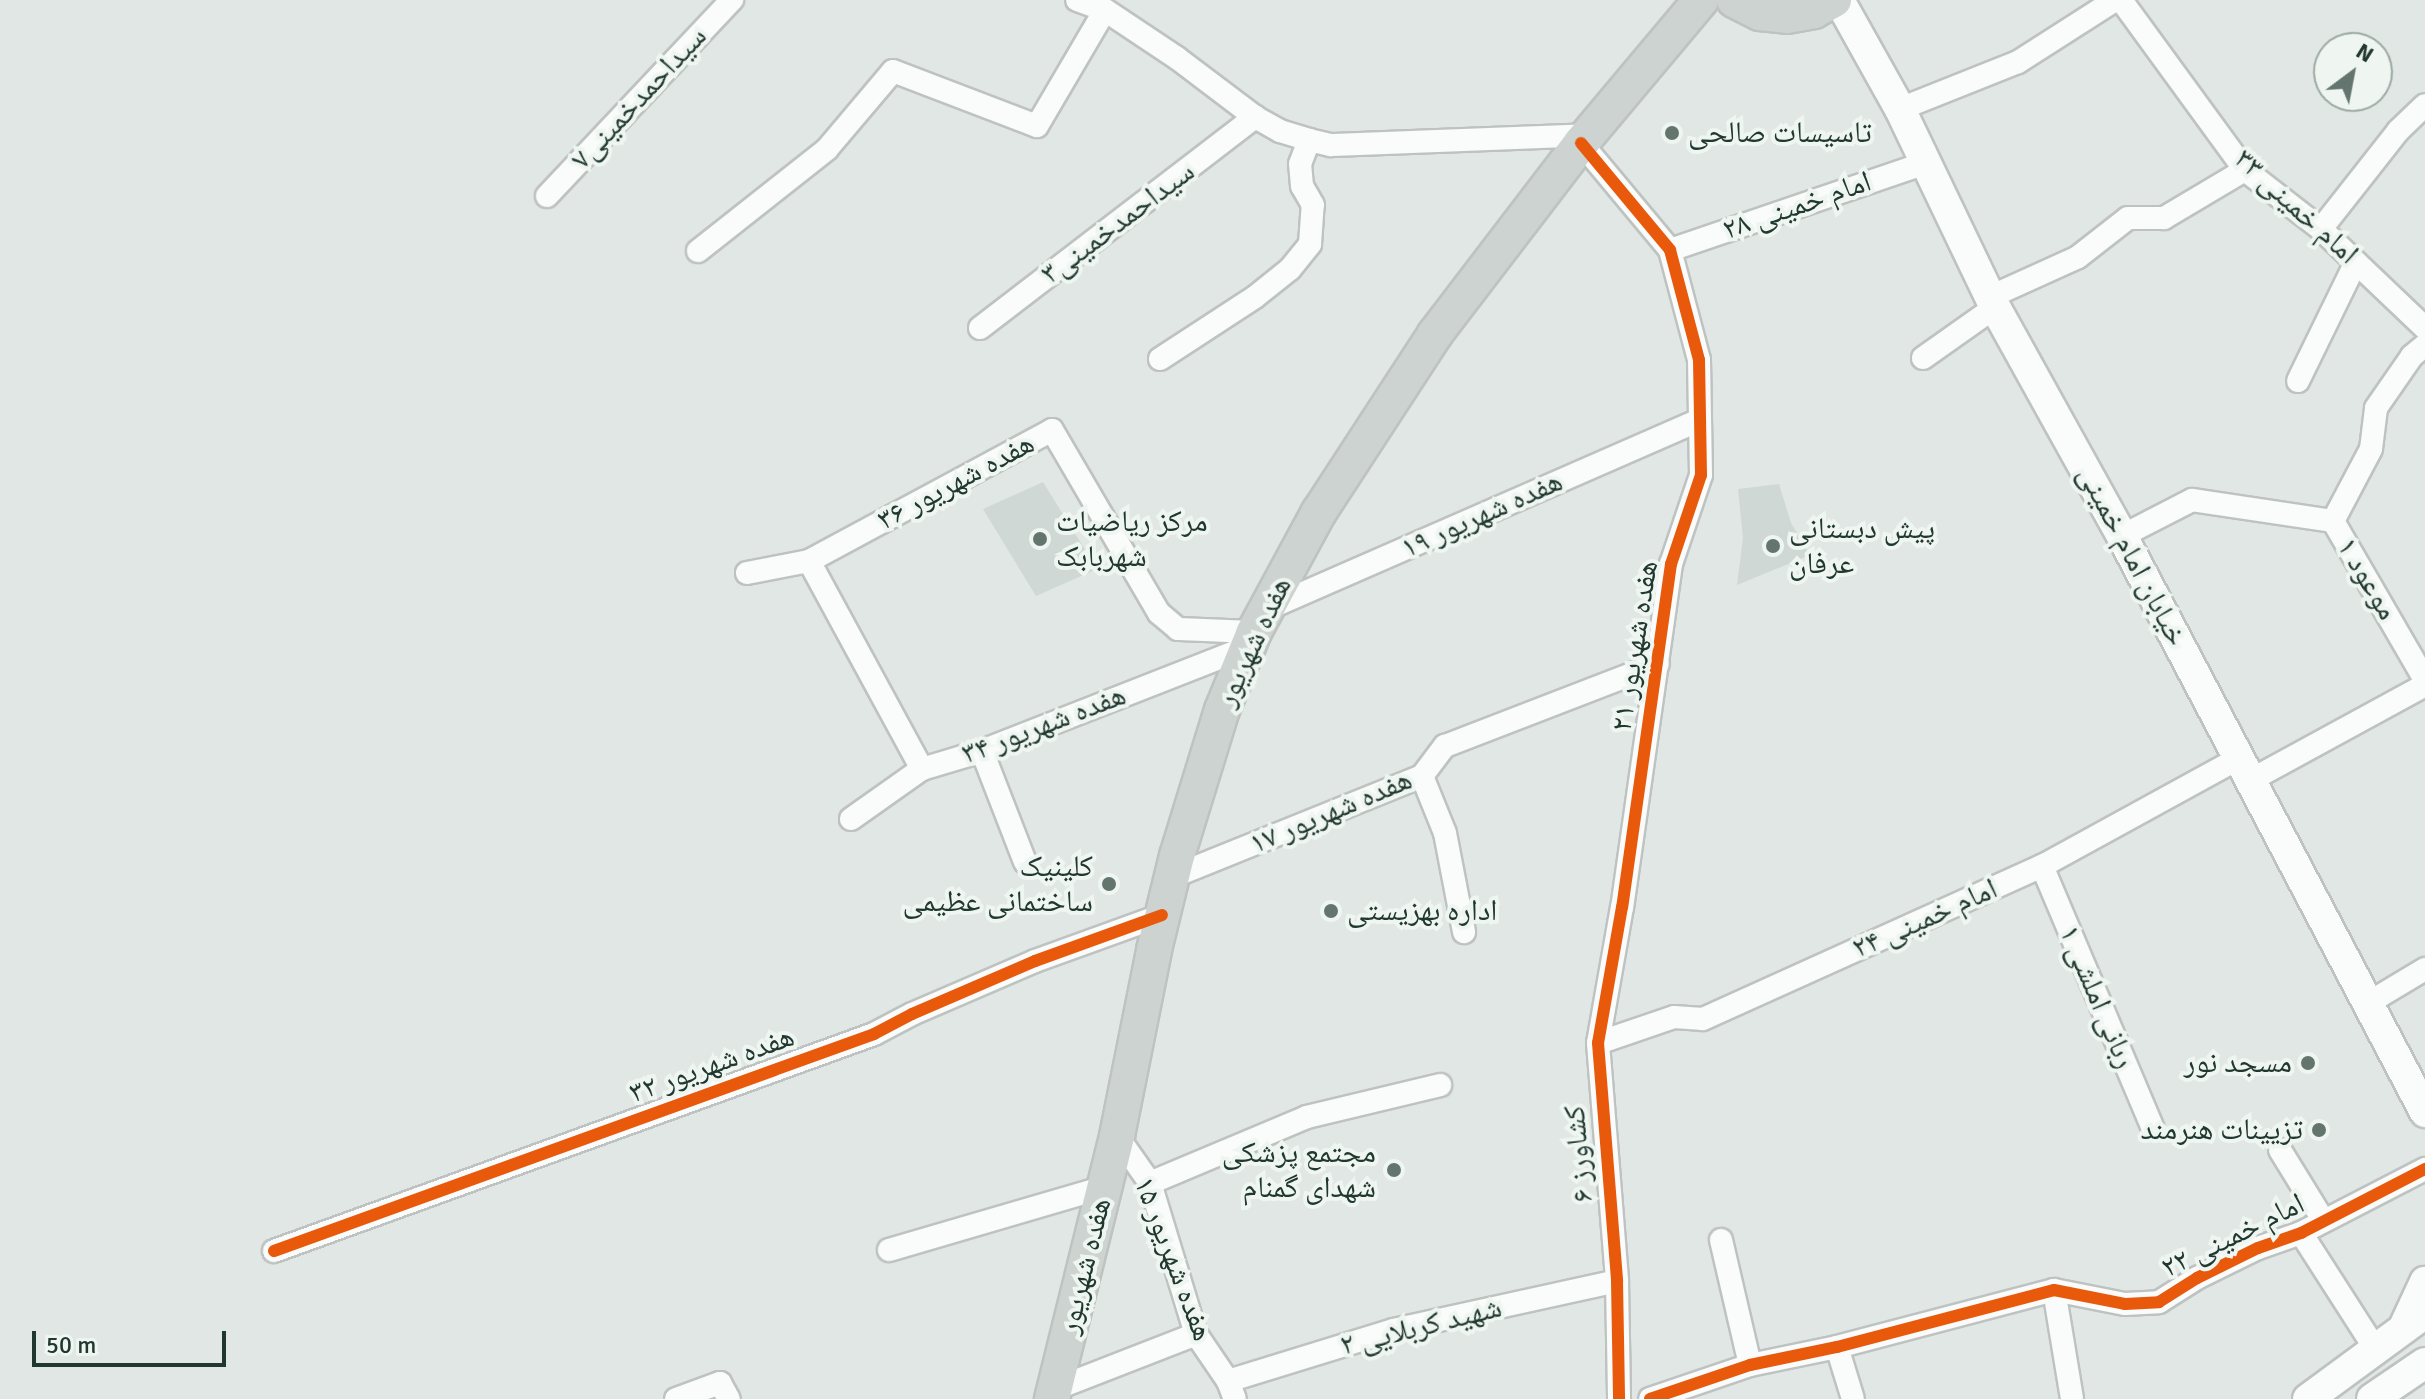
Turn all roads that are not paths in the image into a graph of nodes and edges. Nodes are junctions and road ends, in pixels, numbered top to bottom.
1 (732, 0) edge
2 (1077, 0) edge
3 (1701, 0) edge
4 (1734, 0) edge
5 (1837, 0) edge
6 (2118, 0) edge
7 (1105, 10) junction
8 (2425, 105) edge
9 (1900, 109) junction
10 (1255, 117) junction
11 (1585, 139) junction
12 (1309, 140) junction
13 (1925, 163) junction
14 (2245, 170) junction
15 (547, 196) dead end
16 (2321, 229) junction
17 (1670, 250) junction
18 (698, 251) dead end
19 (2356, 262) junction
20 (1992, 302) junction
21 (980, 328) dead end
22 (2425, 328) edge
23 (2425, 345) edge
24 (1923, 358) dead end
25 (1160, 359) dead end
26 (2298, 381) dead end
27 (1698, 421) junction
28 (2333, 521) junction
29 (2122, 536) junction
30 (809, 561) junction
31 (747, 573) dead end
32 (1255, 630) junction
33 (1658, 664) junction
34 (2425, 682) edge
35 (982, 751) junction
36 (922, 769) junction
37 (2245, 769) junction
38 (1422, 776) junction
39 (851, 819) dead end
40 (1025, 862) dead end
41 (2042, 866) junction
42 (1172, 877) junction
43 (1622, 907) joint
44 (1162, 915) junction
45 (1464, 932) dead end
46 (2425, 969) edge
47 (2370, 1002) junction
48 (1598, 1043) junction
49 (1440, 1085) dead end
50 (2425, 1112) edge
51 (2152, 1127) dead end
52 (1117, 1136) junction
53 (2280, 1150) dead end
54 (2425, 1169) edge
55 (1150, 1183) junction
56 (1105, 1187) junction
57 (2323, 1220) junction
58 (2301, 1233) junction
59 (1721, 1240) dead end
60 (889, 1250) dead end
61 (274, 1251) dead end
62 (1617, 1281) junction
63 (2425, 1282) edge
64 (2054, 1290) junction
65 (2399, 1333) edge
66 (1196, 1334) junction
67 (1837, 1347) junction
68 (1750, 1365) junction
69 (2421, 1366) edge
70 (1231, 1390) edge
71 (1053, 1394) edge
72 (676, 1399) edge
73 (729, 1399) edge
74 (1619, 1399) edge
75 (1650, 1399) edge
76 (1853, 1399) edge
77 (2072, 1399) edge
78 (2308, 1399) edge
79 (2372, 1399) edge

1 - 15 street, سیداحمدخمینی۷
2 - 7 street
3 - 11 main road, هفده شهریور
4 - 5 main road
5 - 9 main road, خیابان امام خمینی
6 - 9 street
6 - 14 street, امام خمینی ۳۳
7 - 10 street
7 - 18 street
8 - 16 street
9 - 13 main road, خیابان امام خمینی
10 - 12 street
10 - 21 street, سیداحمدخمینی۳
11 - 12 street
11 - 17 street, هفده شهریور ۲۱
11 - 32 main road, هفده شهریور
12 - 25 street
13 - 17 street, امام خمینی ۲۸
13 - 20 main road, خیابان امام خمینی
14 - 16 street, امام خمینی ۳۳
14 - 20 street
16 - 19 street, امام خمینی ۳۳
17 - 27 street, هفده شهریور ۲۱
19 - 22 street, امام خمینی ۳۳
19 - 26 street
20 - 24 street
20 - 29 main road, خیابان امام خمینی
23 - 28 street
27 - 32 street, هفده شهریور ۱۹
27 - 33 street, هفده شهریور ۲۱
28 - 29 street
28 - 34 street, موعود ۱
29 - 37 main road, خیابان امام خمینی
30 - 31 street, هفده شهریور ۳۶
30 - 32 street, هفده شهریور ۳۶
30 - 36 street
32 - 35 street, هفده شهریور ۳۴
32 - 42 main road, هفده شهریور
33 - 38 street, هفده شهریور ۱۷
33 - 43 street, هفده شهریور ۲۱
34 - 37 street, امام خمینی ۲۴
35 - 36 street, هفده شهریور ۳۴
35 - 40 street
36 - 39 street, هفده شهریور ۳۴
37 - 41 street, امام خمینی ۲۴
37 - 47 main road, خیابان امام خمینی
38 - 42 street, هفده شهریور ۱۷
38 - 45 street
41 - 48 street, امام خمینی ۲۴
41 - 51 street, ربانی املشی ۱
42 - 44 main road, هفده شهریور
43 - 48 street, کشاورز ۶
44 - 52 main road, هفده شهریور
44 - 61 street, هفده شهریور ۳۲
46 - 47 street
47 - 50 main road, خیابان امام خمینی
48 - 62 street, کشاورز ۶
49 - 55 street
52 - 55 street, هفده شهریور ۱۵
52 - 56 main road, هفده شهریور
53 - 57 street
54 - 57 street, امام خمینی ۲۲
55 - 66 street, هفده شهریور ۱۵
56 - 60 street
56 - 71 main road, هفده شهریور
57 - 58 street, امام خمینی ۲۲
58 - 64 street, امام خمینی ۲۲
58 - 65 street
59 - 68 street
62 - 70 street, شهید کربلایی ۲
62 - 74 street, کشاورز ۶
63 - 65 main road
64 - 67 street
64 - 77 street
65 - 69 main road
65 - 78 main road
66 - 70 street, هفده شهریور ۱۵
66 - 71 street
67 - 68 street
67 - 76 street
68 - 75 street
69 - 79 main road
72 - 73 street

